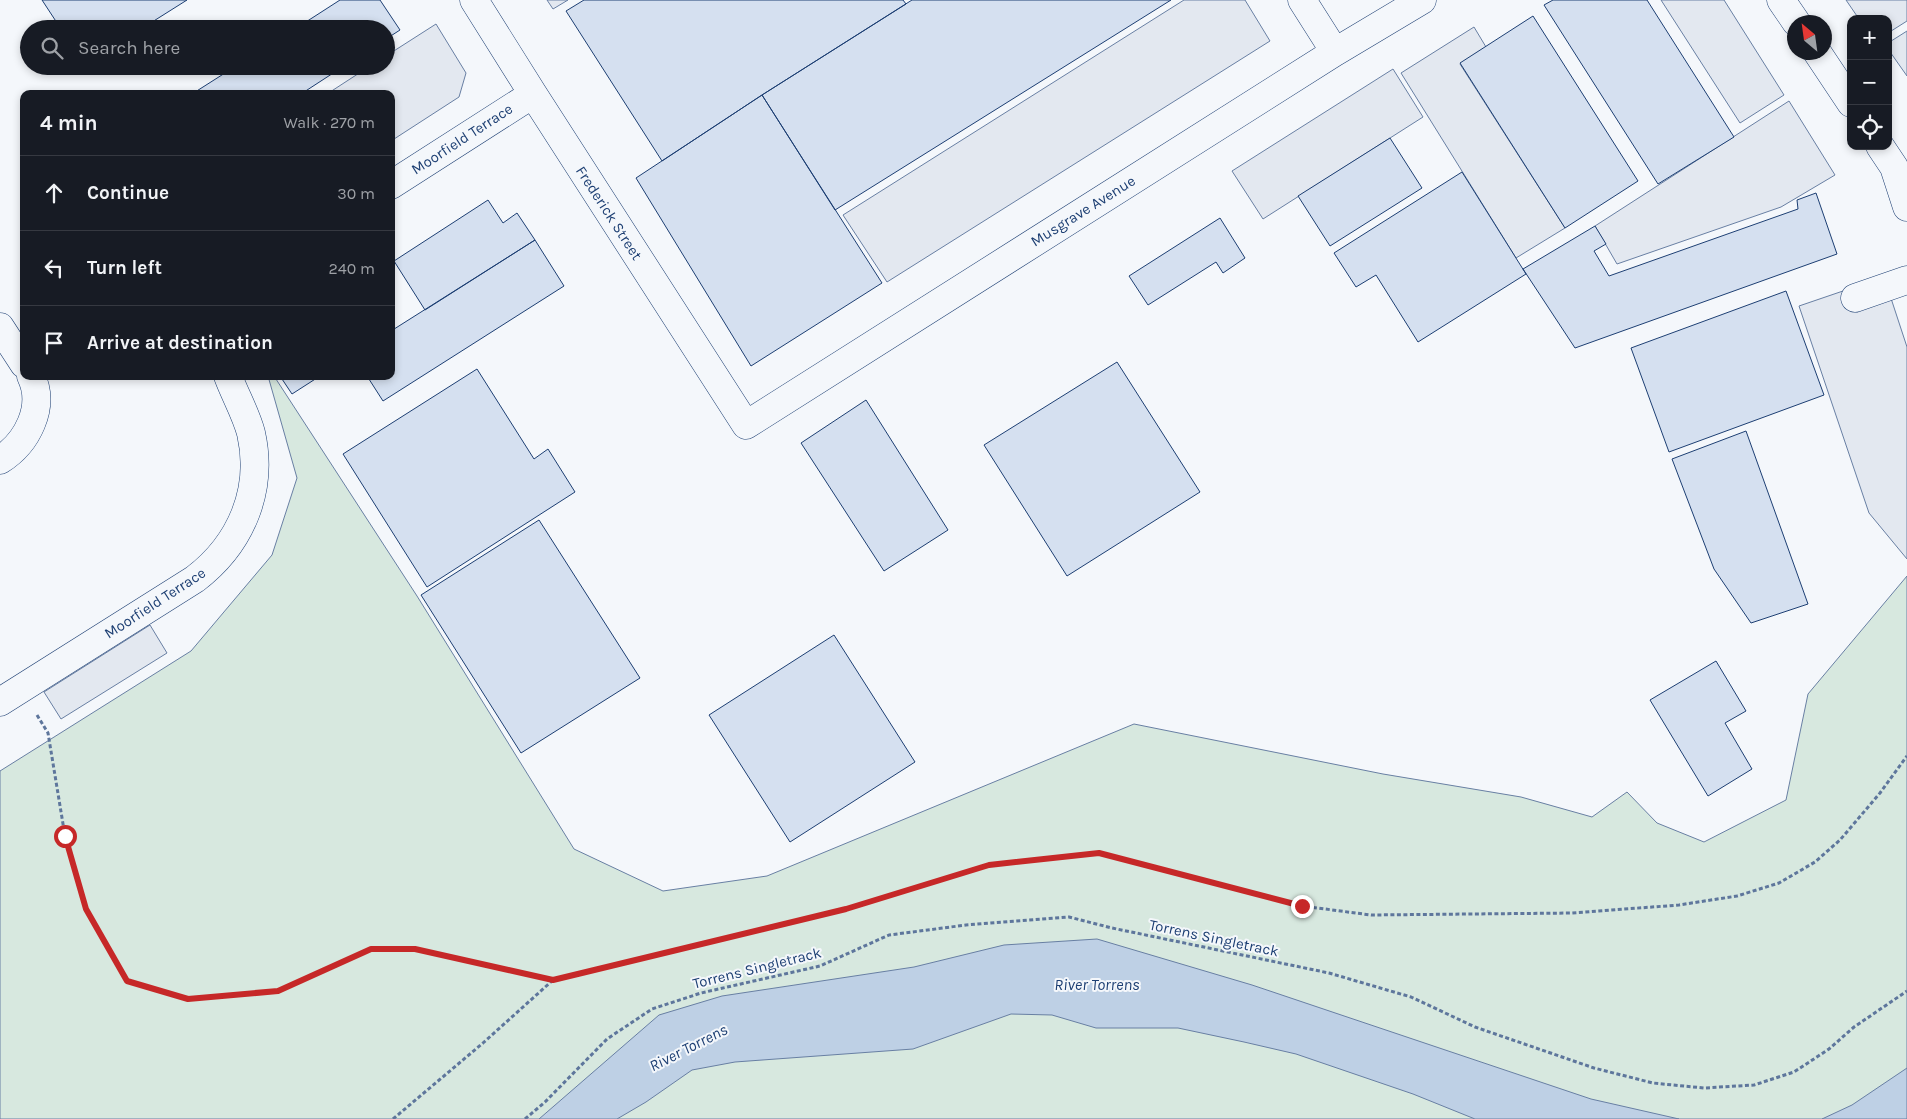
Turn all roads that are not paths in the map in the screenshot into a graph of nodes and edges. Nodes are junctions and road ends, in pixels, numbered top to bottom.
1 (474, 0) edge
2 (1302, 0) edge
3 (1422, 0) edge
4 (1781, 0) edge
5 (1791, 15) edge
6 (1335, 52) junction
7 (1821, 60) edge
8 (532, 94) junction
9 (1847, 97) edge
10 (1893, 158) edge
11 (395, 182) edge
12 (1907, 207) edge
13 (1907, 280) edge
14 (1855, 298) dead end
15 (0, 327) edge
16 (20, 358) edge
17 (32, 380) edge
18 (230, 380) edge
19 (746, 425) joint
20 (0, 460) edge
21 (10, 696) edge

1 - 8 street, Frederick Street
2 - 6 street
3 - 6 street, Musgrave Avenue
4 - 5 street
6 - 19 street, Musgrave Avenue
7 - 9 street
8 - 11 street, Moorfield Terrace
8 - 19 street, Frederick Street
10 - 12 street
13 - 14 street
15 - 16 street
17 - 20 street
18 - 21 street, Moorfield Terrace

